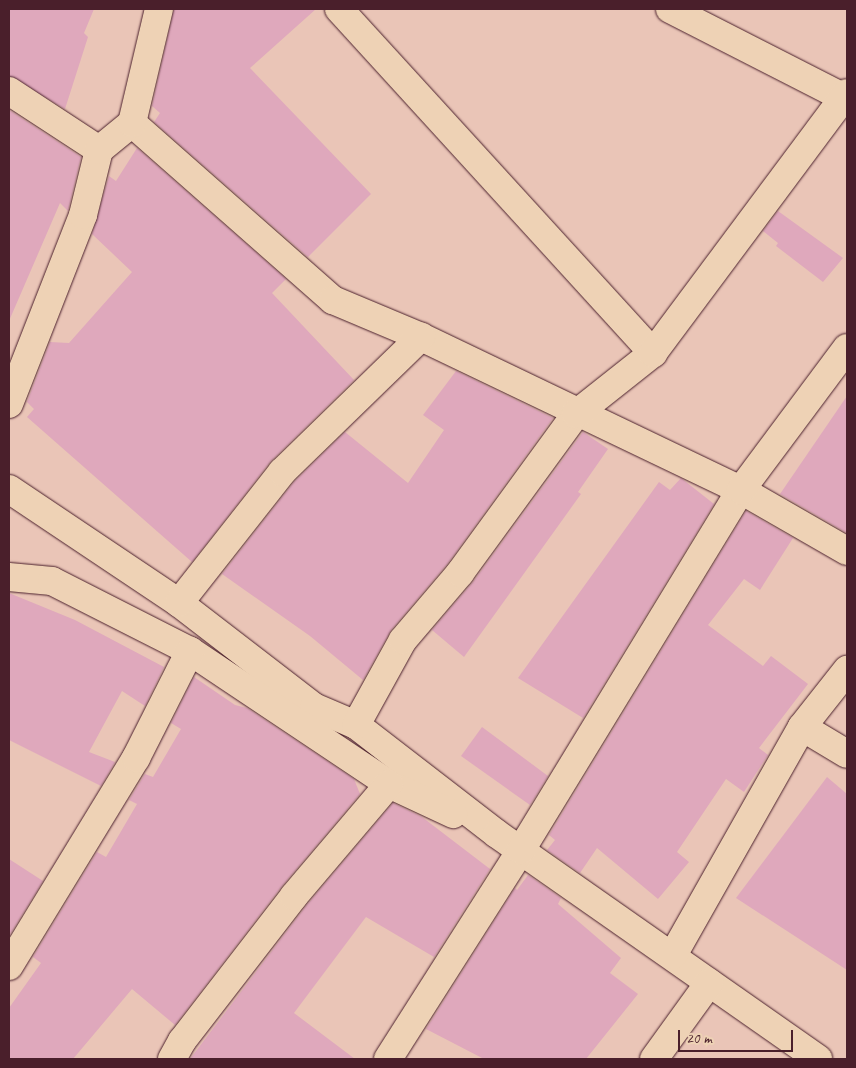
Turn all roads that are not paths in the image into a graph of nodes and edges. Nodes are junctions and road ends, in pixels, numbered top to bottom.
1 (159, 9) edge
2 (339, 9) edge
3 (670, 9) edge
4 (9, 91) edge
5 (846, 96) edge
6 (132, 123) junction
7 (100, 150) junction
8 (421, 336) junction
9 (847, 348) edge
10 (653, 352) junction
11 (9, 404) edge
12 (576, 414) junction
13 (9, 488) edge
14 (741, 490) junction
15 (847, 551) edge
16 (9, 578) edge
17 (178, 603) junction
18 (190, 650) junction
19 (847, 670) edge
20 (356, 725) junction
21 (802, 727) junction
22 (847, 754) edge
23 (389, 784) junction
24 (497, 834) junction
25 (521, 850) junction
26 (673, 955) junction
27 (9, 966) edge
28 (709, 983) junction
29 (172, 1059) edge
30 (388, 1059) edge
31 (654, 1059) edge
32 (818, 1059) edge

1 - 6 street
2 - 10 street
3 - 5 street
4 - 7 street
5 - 10 street
6 - 7 street
6 - 8 street
7 - 11 street
8 - 12 street
8 - 17 street
9 - 14 street
10 - 12 street
12 - 14 street
12 - 20 street
13 - 17 street
14 - 15 street
14 - 25 street
16 - 18 street
17 - 20 street
18 - 23 street
18 - 27 street
19 - 21 street
20 - 24 street
21 - 22 street
21 - 26 street
23 - 24 street
23 - 29 street
24 - 25 street
25 - 26 street
25 - 30 street
26 - 28 street
28 - 31 street
28 - 32 street

